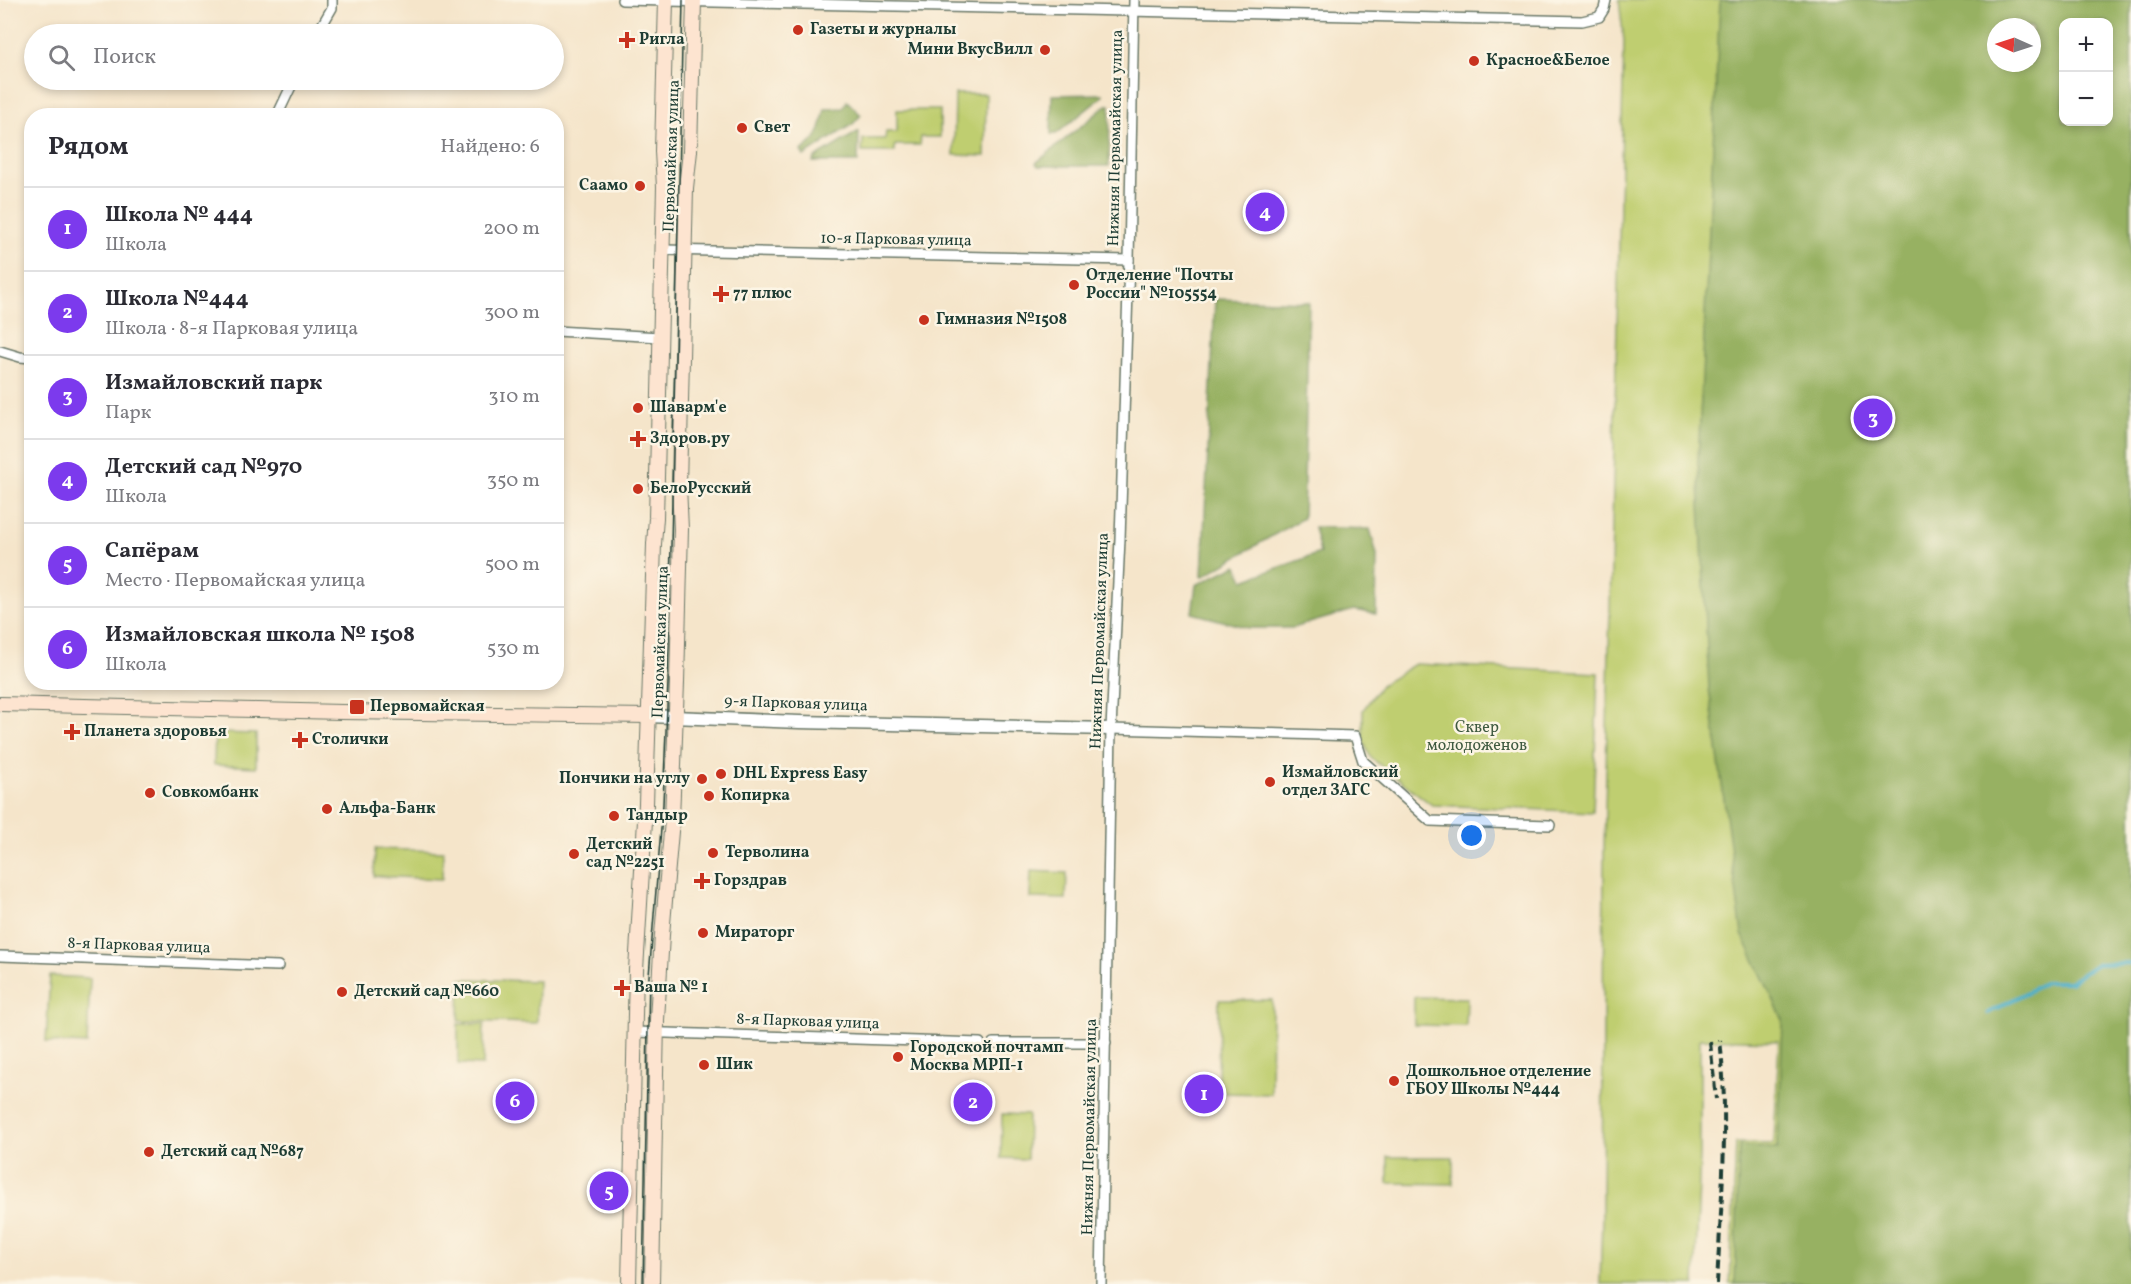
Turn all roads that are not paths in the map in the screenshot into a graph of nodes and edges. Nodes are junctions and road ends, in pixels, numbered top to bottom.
1 (332, 0) edge
2 (622, 0) edge
3 (1134, 0) edge
4 (1606, 0) edge
5 (666, 1) edge
6 (694, 1) edge
7 (1134, 12) junction
8 (322, 24) edge
9 (289, 90) edge
10 (281, 108) edge
11 (663, 249) junction
12 (685, 250) junction
13 (1129, 260) junction
14 (564, 331) edge
15 (660, 337) junction
16 (0, 351) edge
17 (24, 357) edge
18 (0, 704) edge
19 (649, 716) junction
20 (676, 717) junction
21 (1111, 729) junction
22 (1550, 825) dead end
23 (0, 956) edge
24 (278, 966) dead end
25 (634, 1032) junction
26 (657, 1032) junction
27 (980, 1043) dead end
28 (993, 1043) dead end
29 (1106, 1043) junction
30 (629, 1284) edge
31 (652, 1284) edge
32 (1101, 1284) edge

1 - 8 street
2 - 5 street
3 - 7 street, Нижняя Первомайская улица
4 - 7 street
5 - 6 street
5 - 11 main road, Первомайская улица
6 - 7 street
6 - 12 main road, Первомайская улица
7 - 13 street, Нижняя Первомайская улица
9 - 10 street
11 - 12 street, 10-я Парковая улица
11 - 15 main road, Первомайская улица
12 - 13 street, 10-я Парковая улица
12 - 20 main road, Первомайская улица
13 - 21 street, Нижняя Первомайская улица
14 - 15 street
15 - 19 main road, Первомайская улица
16 - 17 street
18 - 19 main road, 9-я Парковая улица
19 - 20 street, 9-я Парковая улица
19 - 25 main road, Первомайская улица
20 - 21 street, 9-я Парковая улица
20 - 26 main road, Первомайская улица
21 - 22 street, 9-я Парковая улица
21 - 29 street, Нижняя Первомайская улица
23 - 24 street, 8-я Парковая улица
25 - 26 street, 8-я Парковая улица
25 - 30 main road, Первомайская улица
26 - 27 street, 8-я Парковая улица
26 - 31 main road, Первомайская улица
28 - 29 street
29 - 32 street, Нижняя Первомайская улица

